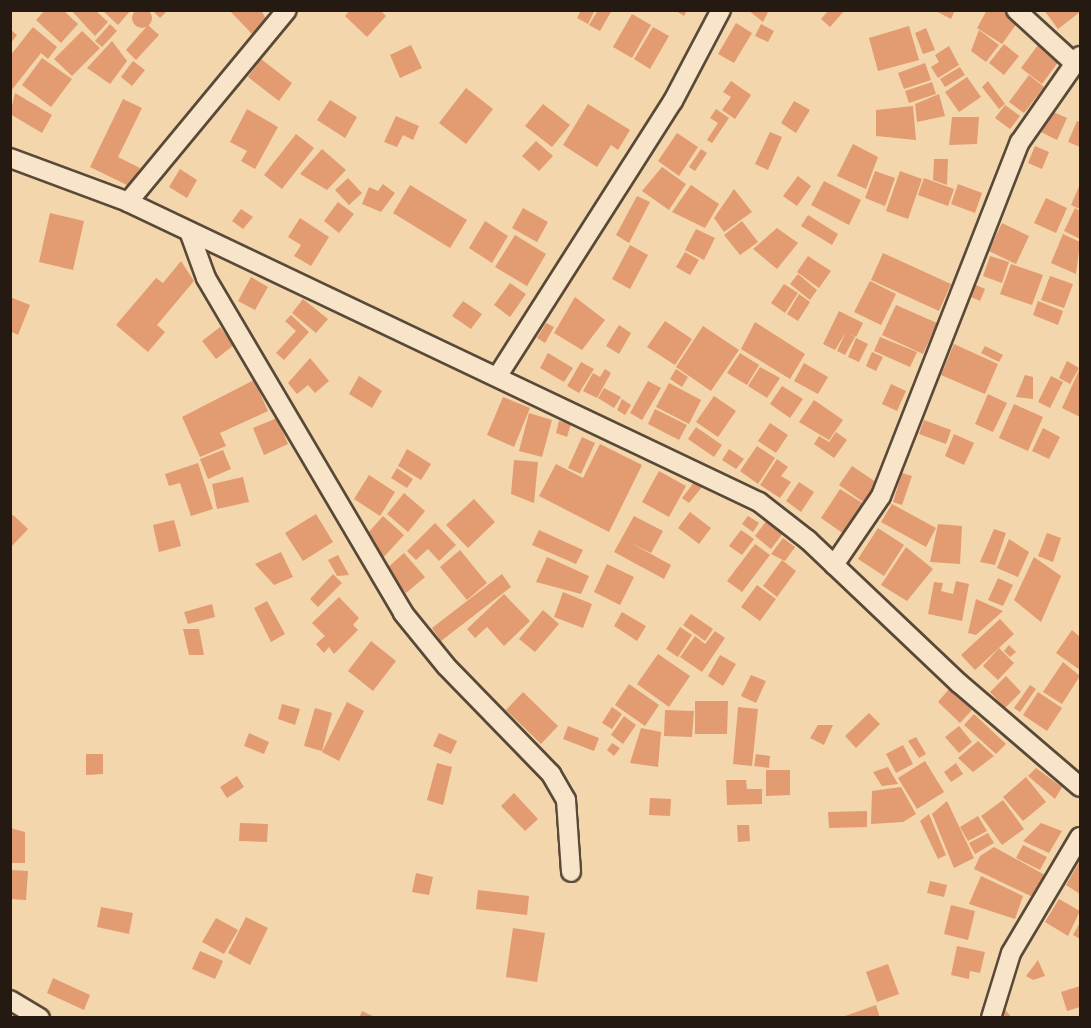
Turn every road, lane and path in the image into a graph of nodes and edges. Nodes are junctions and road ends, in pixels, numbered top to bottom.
1 (287, 10) edge
2 (721, 10) edge
3 (1016, 10) edge
4 (1077, 60) edge
5 (10, 158) edge
6 (128, 202) junction
7 (190, 234) junction
8 (497, 377) junction
9 (834, 565) junction
10 (1080, 784) edge
11 (1080, 837) edge
12 (571, 872) dead end
13 (10, 1000) edge
14 (40, 1017) edge
15 (991, 1017) edge

1 - 6 street
2 - 8 street
3 - 4 street
4 - 9 street
5 - 6 street
6 - 7 street
7 - 8 street
7 - 12 street
8 - 9 street
9 - 10 street
11 - 15 street
13 - 14 street

